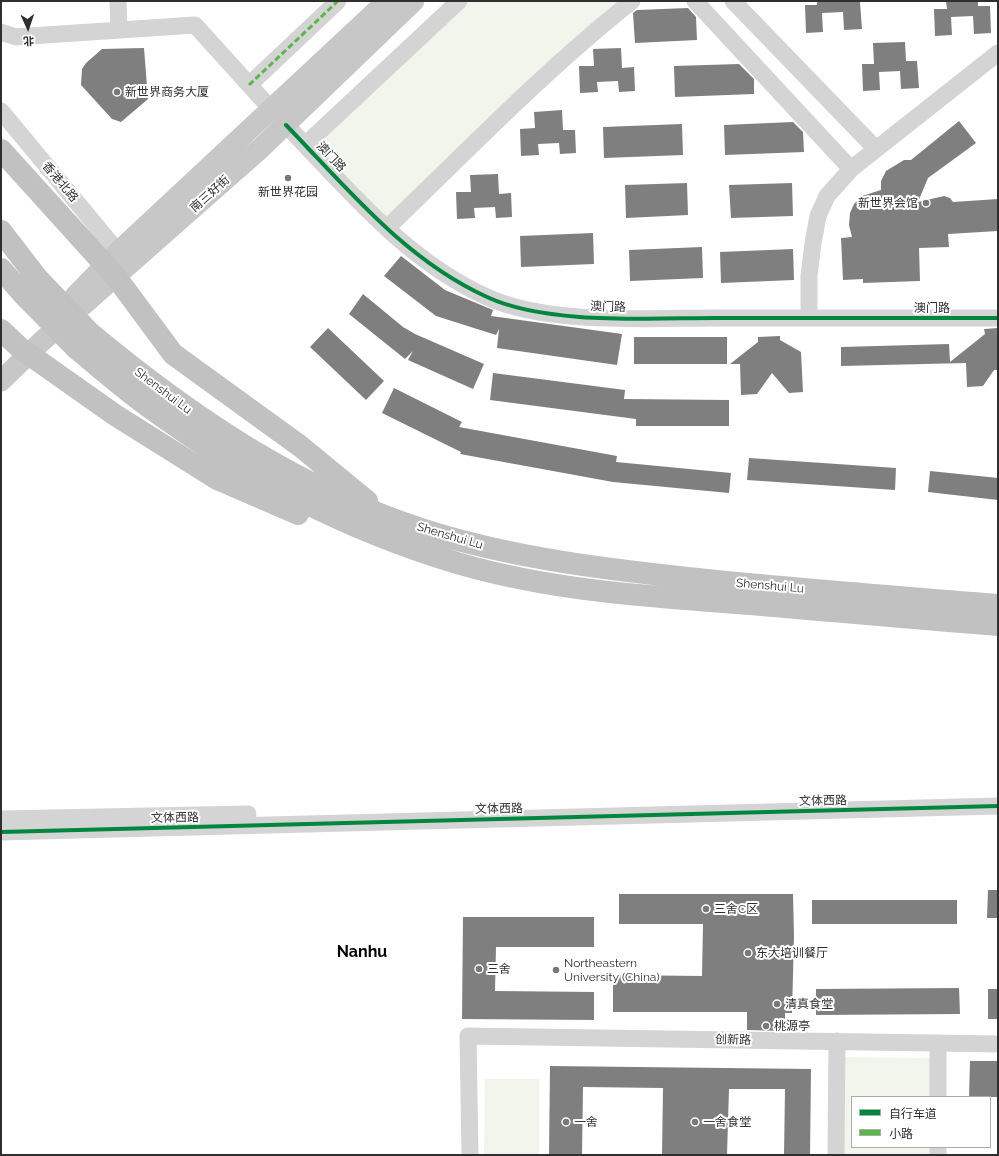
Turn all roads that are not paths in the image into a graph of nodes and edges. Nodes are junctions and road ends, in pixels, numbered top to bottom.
1 (118, 1) edge
2 (338, 1) edge
3 (387, 1) edge
4 (414, 1) edge
5 (459, 1) edge
6 (632, 1) edge
7 (695, 1) edge
8 (733, 1) edge
9 (119, 30) junction
10 (1, 32) edge
11 (998, 53) edge
12 (249, 85) junction
13 (271, 109) junction
14 (1, 111) edge
15 (286, 125) junction
16 (305, 145) junction
17 (876, 149) junction
18 (1, 150) edge
19 (850, 169) junction
20 (386, 228) junction
21 (1, 230) edge
22 (113, 265) junction
23 (1, 269) edge
24 (31, 286) junction
25 (809, 318) junction
26 (998, 318) edge
27 (1, 330) edge
28 (83, 341) junction
29 (24, 351) junction
30 (1, 366) edge
31 (1, 381) edge
32 (384, 514) junction
33 (420, 551) junction
34 (998, 605) edge
35 (998, 625) edge
36 (998, 797) edge
37 (998, 806) edge
38 (1, 820) edge
39 (1, 832) edge
40 (837, 1041) junction
41 (938, 1043) junction
42 (998, 1044) edge
43 (938, 1096) edge
44 (470, 1155) edge
45 (836, 1155) edge

1 - 9 street
2 - 12 street
3 - 13 main road
4 - 15 main road, 南三好街
5 - 16 street
6 - 20 street
7 - 19 street
8 - 17 street
9 - 10 street
9 - 12 street
11 - 17 street
12 - 13 street
13 - 22 main road
14 - 22 street, 香港北路
15 - 16 street, 澳门路
15 - 22 main road, 南三好街
16 - 20 street, 澳门路
17 - 19 street
18 - 22 highway
19 - 25 street
20 - 25 street, 澳门路
21 - 24 highway, Shenshui Lu
22 - 29 main road
22 - 32 highway
23 - 24 highway, Shenshui Lu
24 - 28 highway, Shenshui Lu, bridge
25 - 26 street, 澳门路
27 - 29 highway
28 - 32 highway, Shenshui Lu
28 - 33 highway, Shenshui Lu
29 - 30 main road
29 - 31 main road
29 - 33 highway
32 - 34 highway, Shenshui Lu
33 - 35 highway, Shenshui Lu
36 - 38 street, 文体西路
37 - 39 street, 文体西路
40 - 41 street, 创新路
40 - 44 street, 创新路
40 - 45 street
41 - 42 street, 创新路
41 - 43 street

